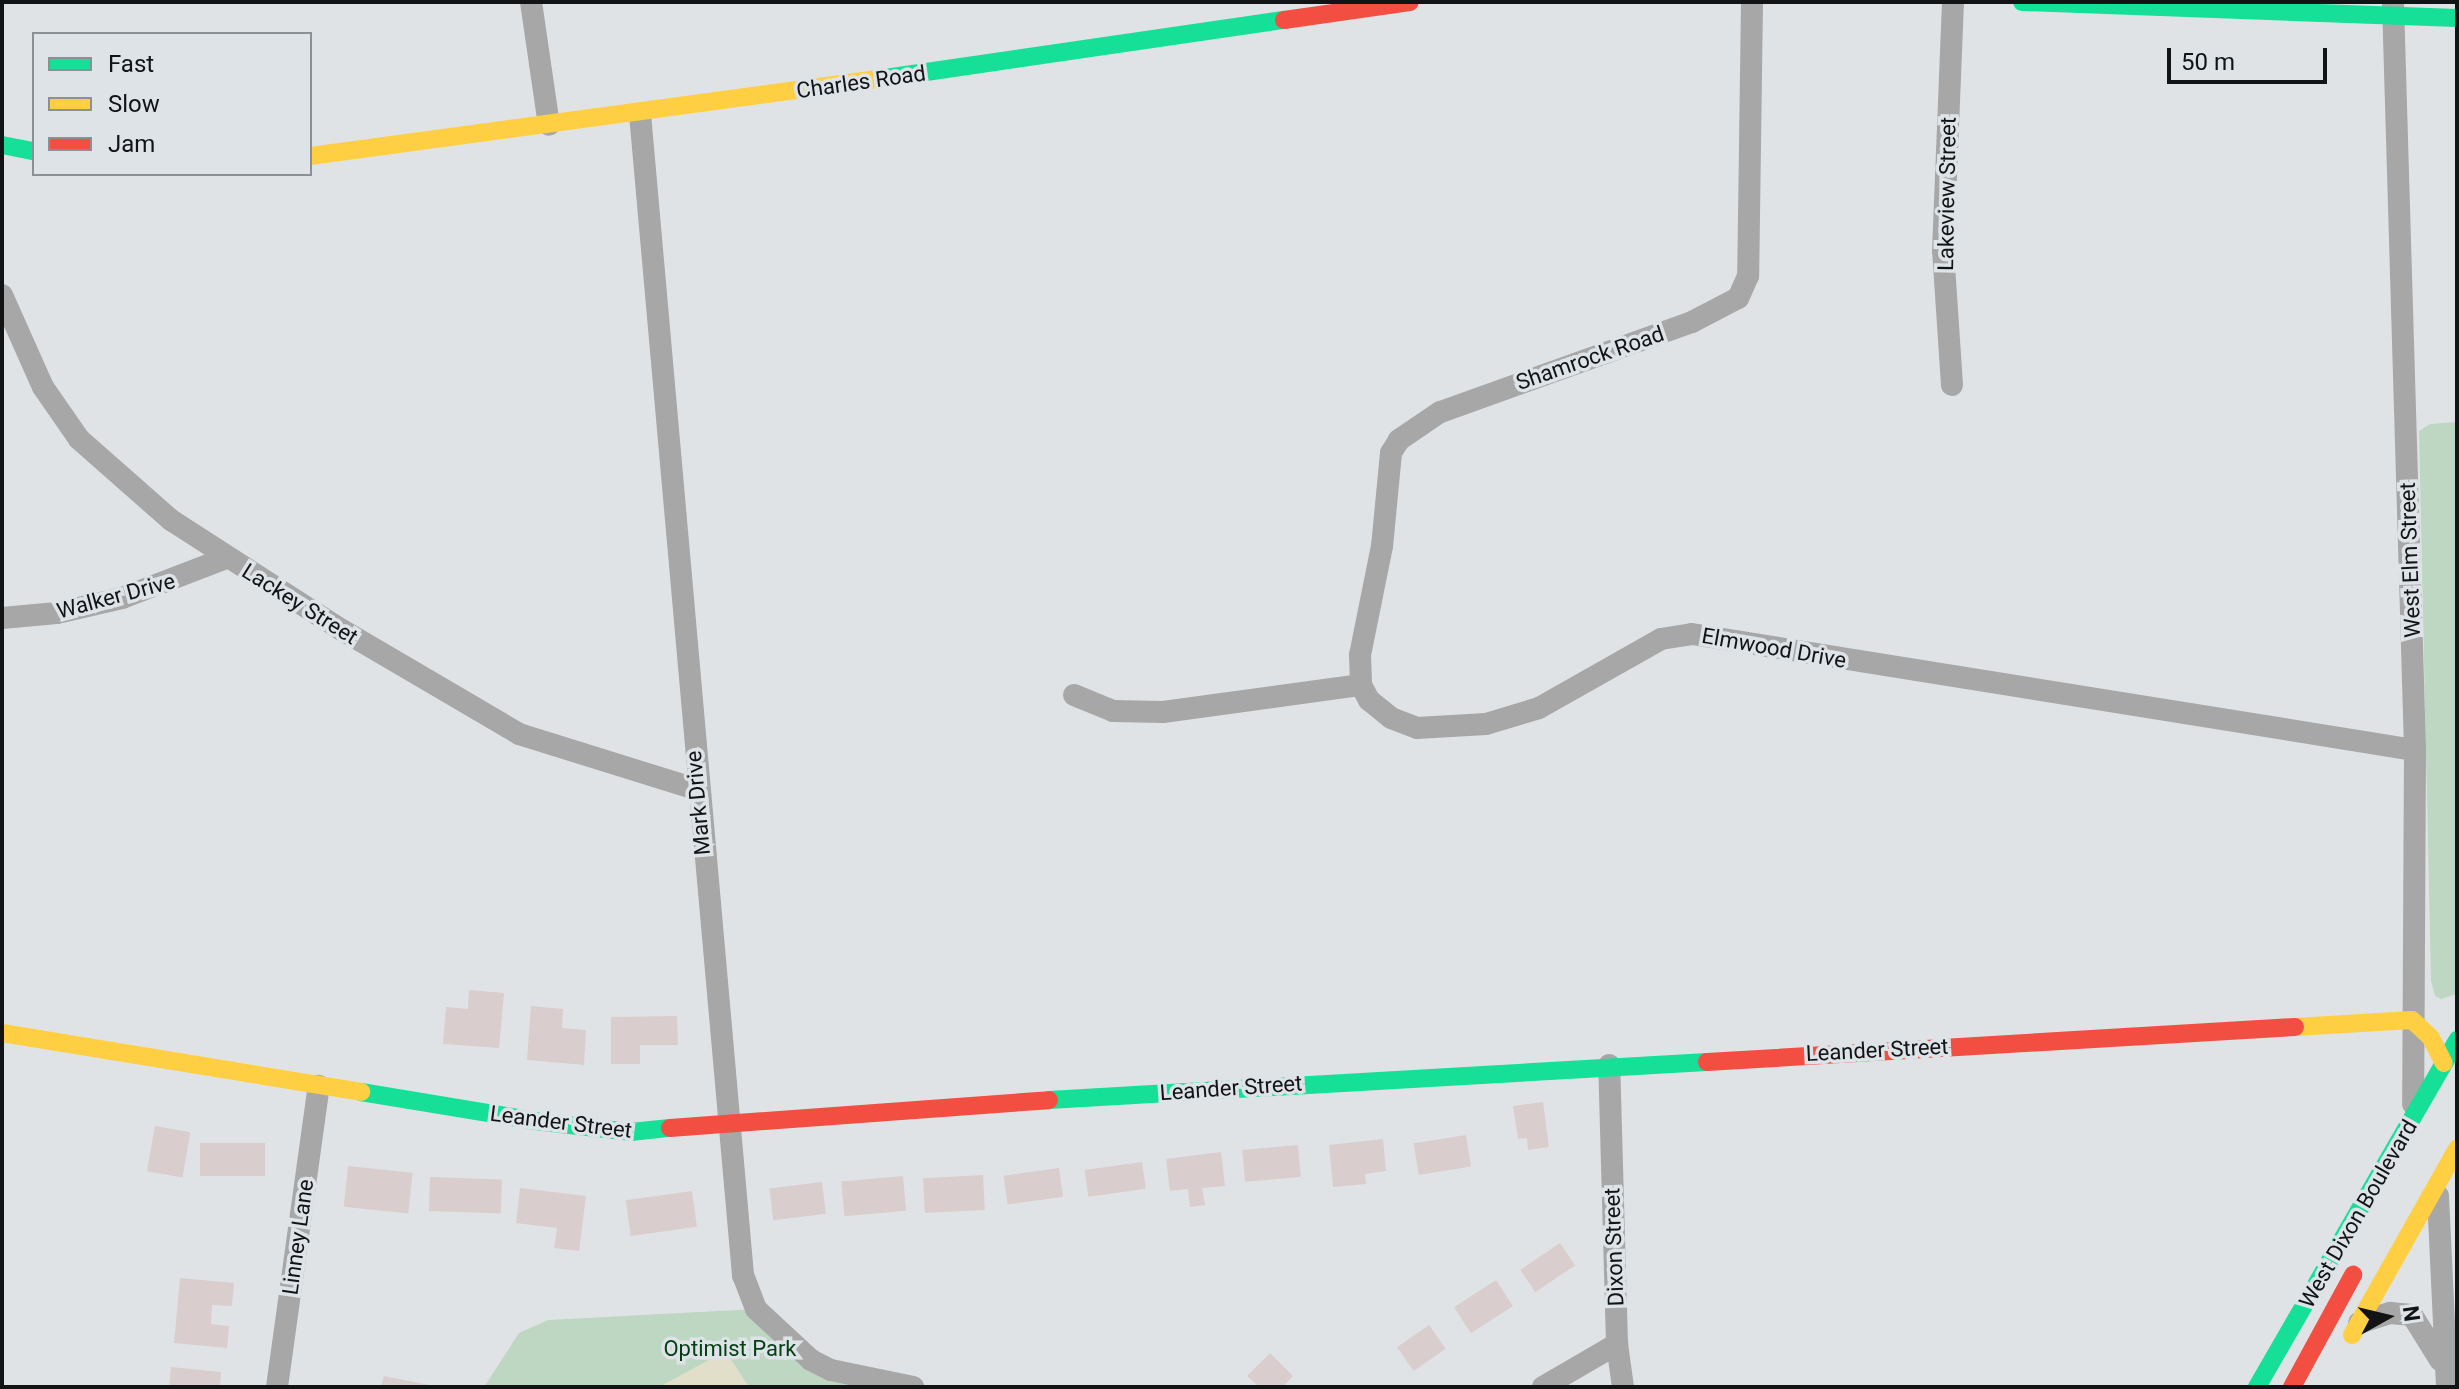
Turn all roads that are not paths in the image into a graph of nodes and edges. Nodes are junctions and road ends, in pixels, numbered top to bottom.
1 (531, 2) edge
2 (1410, 2) edge
3 (1752, 2) edge
4 (1953, 2) edge
5 (2022, 2) edge
6 (2072, 3) edge
7 (2393, 9) edge
8 (2457, 18) edge
9 (640, 114) junction
10 (549, 125) junction
11 (2, 145) edge
12 (32, 151) edge
13 (312, 156) edge
14 (2, 295) edge
15 (1952, 385) dead end
16 (226, 558) junction
17 (2, 618) edge
18 (1361, 685) junction
19 (1074, 695) dead end
20 (2415, 750) junction
21 (696, 789) junction
22 (2412, 1020) junction
23 (2, 1033) edge
24 (2457, 1040) edge
25 (2444, 1063) junction
26 (1609, 1065) junction
27 (319, 1086) junction
28 (2425, 1117) junction
29 (726, 1126) junction
30 (2457, 1149) edge
31 (2438, 1179) junction
32 (2361, 1261) dead end
33 (2359, 1323) junction
34 (1617, 1344) junction
35 (2344, 1348) dead end
36 (2446, 1380) edge
37 (277, 1387) edge
38 (913, 1387) edge
39 (1543, 1387) edge
40 (1623, 1387) edge
41 (2257, 1387) edge
42 (2292, 1387) edge

1 - 10 street
2 - 9 main road, Charles Road
3 - 18 street, Shamrock Road
4 - 15 street, Lakeview Street
5 - 6 main road
6 - 7 main road
7 - 8 main road
7 - 20 street, West Elm Street
9 - 10 main road, Charles Road
9 - 21 street, Mark Drive
10 - 13 main road, Charles Road
11 - 12 main road
14 - 16 street, Lackey Street
16 - 17 street, Walker Drive
16 - 21 street, Lackey Street
18 - 19 street
18 - 20 street, Elmwood Drive
20 - 22 street, West Elm Street
21 - 29 street, Mark Drive
22 - 25 main road
22 - 26 main road, Leander Street
22 - 28 street, West Elm Street
23 - 27 main road, Leander Street
24 - 25 main road
25 - 28 main road
26 - 29 main road, Leander Street
26 - 34 street, Dixon Street
27 - 29 main road, Leander Street
27 - 37 street, Linney Lane
28 - 41 main road, West Dixon Boulevard
29 - 38 street, Mark Drive
30 - 31 main road
31 - 33 main road
31 - 36 street
32 - 42 main road
33 - 35 main road
33 - 36 street
34 - 39 street
34 - 40 street, Dixon Street

